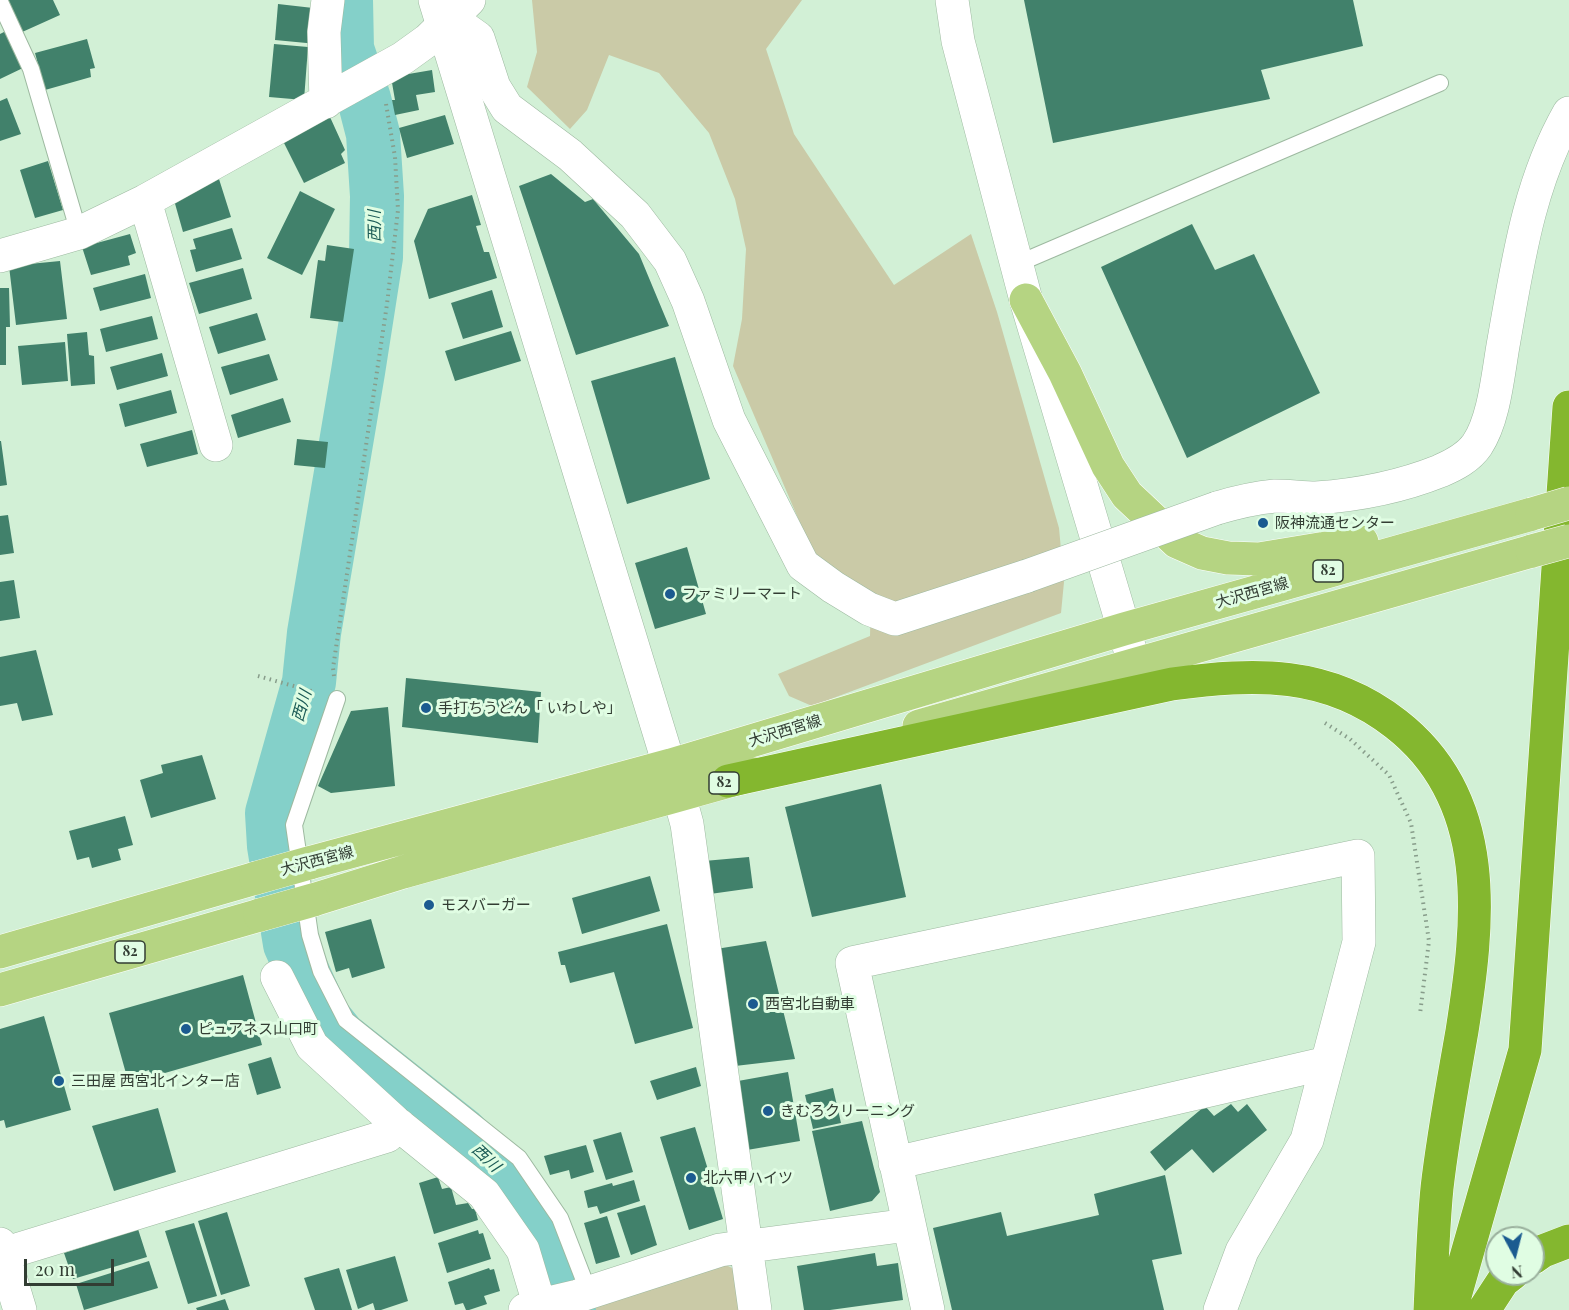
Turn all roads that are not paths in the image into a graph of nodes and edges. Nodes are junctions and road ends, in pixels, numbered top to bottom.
1 (328, 0) edge
2 (469, 0) edge
3 (952, 0) edge
4 (0, 2) edge
5 (439, 13) edge
6 (1440, 83) dead end
7 (333, 98) junction
8 (1569, 113) edge
9 (145, 201) junction
10 (79, 233) junction
11 (0, 256) edge
12 (1017, 264) junction
13 (1026, 300) junction
14 (1569, 407) edge
15 (216, 444) dead end
16 (1569, 503) edge
17 (1532, 514) junction
18 (1569, 541) edge
19 (1125, 629) junction
20 (1134, 663) junction
21 (331, 697) road end
22 (675, 780) junction
23 (728, 781) junction
24 (0, 952) edge
25 (277, 977) dead end
26 (0, 990) edge
27 (1328, 1063) junction
28 (399, 1125) junction
29 (895, 1163) junction
30 (908, 1225) junction
31 (1569, 1241) edge
32 (747, 1247) junction
33 (2, 1249) edge
34 (1545, 1250) edge
35 (1500, 1286) edge
36 (554, 1303) edge
37 (20, 1310) edge
38 (755, 1310) edge
39 (928, 1310) edge
40 (1220, 1310) edge
41 (1430, 1310) edge
42 (1450, 1310) edge
43 (1484, 1310) edge

1 - 7 street
2 - 5 street
3 - 12 street
4 - 10 lane
5 - 7 street
5 - 8 street, bridge
5 - 22 street
6 - 12 lane
7 - 9 street
9 - 10 street
9 - 15 street
10 - 11 street
12 - 13 street
13 - 17 main road
13 - 19 street
14 - 42 highway
16 - 17 main road, 大沢西宮線 / 82, bridge
17 - 19 main road, 大沢西宮線 / 82
18 - 20 main road, 大沢西宮線 / 82, bridge
19 - 20 street
19 - 22 main road, 大沢西宮線 / 82
20 - 23 main road, 大沢西宮線 / 82
21 - 36 lane
22 - 23 main road, 大沢西宮線 / 82
22 - 24 main road, 大沢西宮線 / 82, bridge
22 - 26 main road, 大沢西宮線 / 82, bridge
22 - 32 street
23 - 41 highway
25 - 28 street
27 - 29 street
27 - 29 street
27 - 40 street
28 - 33 street
28 - 36 street
29 - 30 street
30 - 32 street
30 - 39 street
31 - 34 highway
32 - 36 street
32 - 38 street
33 - 37 street
35 - 43 highway

